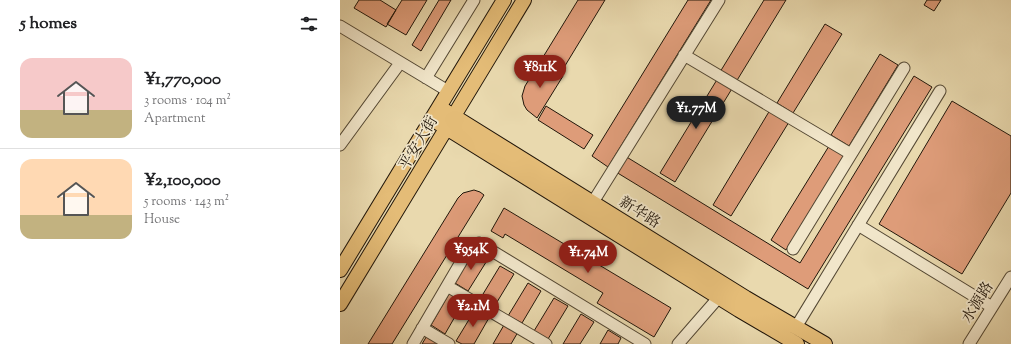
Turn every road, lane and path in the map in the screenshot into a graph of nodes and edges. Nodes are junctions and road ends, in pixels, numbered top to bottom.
1 (474, 0) edge
2 (504, 0) edge
3 (524, 0) edge
4 (719, 0) edge
5 (340, 26) edge
6 (684, 55) junction
7 (400, 62) junction
8 (904, 68) dead end
9 (426, 78) junction
10 (448, 91) junction
11 (940, 91) dead end
12 (435, 113) junction
13 (450, 122) junction
14 (340, 145) edge
15 (851, 154) junction
16 (593, 202) junction
17 (858, 225) junction
18 (793, 249) dead end
19 (340, 270) edge
20 (1011, 277) edge
21 (447, 286) junction
22 (719, 297) junction
23 (340, 304) edge
24 (992, 307) junction
25 (796, 327) junction
26 (422, 328) junction
27 (413, 344) edge
28 (448, 344) edge
29 (546, 344) edge
30 (645, 344) edge
31 (678, 344) edge
32 (797, 344) edge
33 (825, 344) edge
34 (969, 344) edge

1 - 9 street
2 - 10 main road, 平安大街
3 - 13 main road, 平安大街
4 - 6 street
5 - 7 street
6 - 15 street
6 - 16 street
7 - 9 street
7 - 14 street
8 - 15 street
9 - 10 street
10 - 12 main road, 平安大街
11 - 17 street
12 - 13 main road, 新华路
12 - 19 main road, 平安大街
13 - 16 main road, 新华路
13 - 22 main road, 新华路
13 - 23 main road, 平安大街
15 - 18 street
16 - 25 main road, 新华路
17 - 24 street
17 - 25 street
20 - 24 street, 水源路
21 - 26 street
21 - 29 street
21 - 30 street
22 - 31 street
22 - 32 main road, 新华路
24 - 34 street, 水源路
25 - 33 main road, 新华路
26 - 27 street
26 - 28 street

